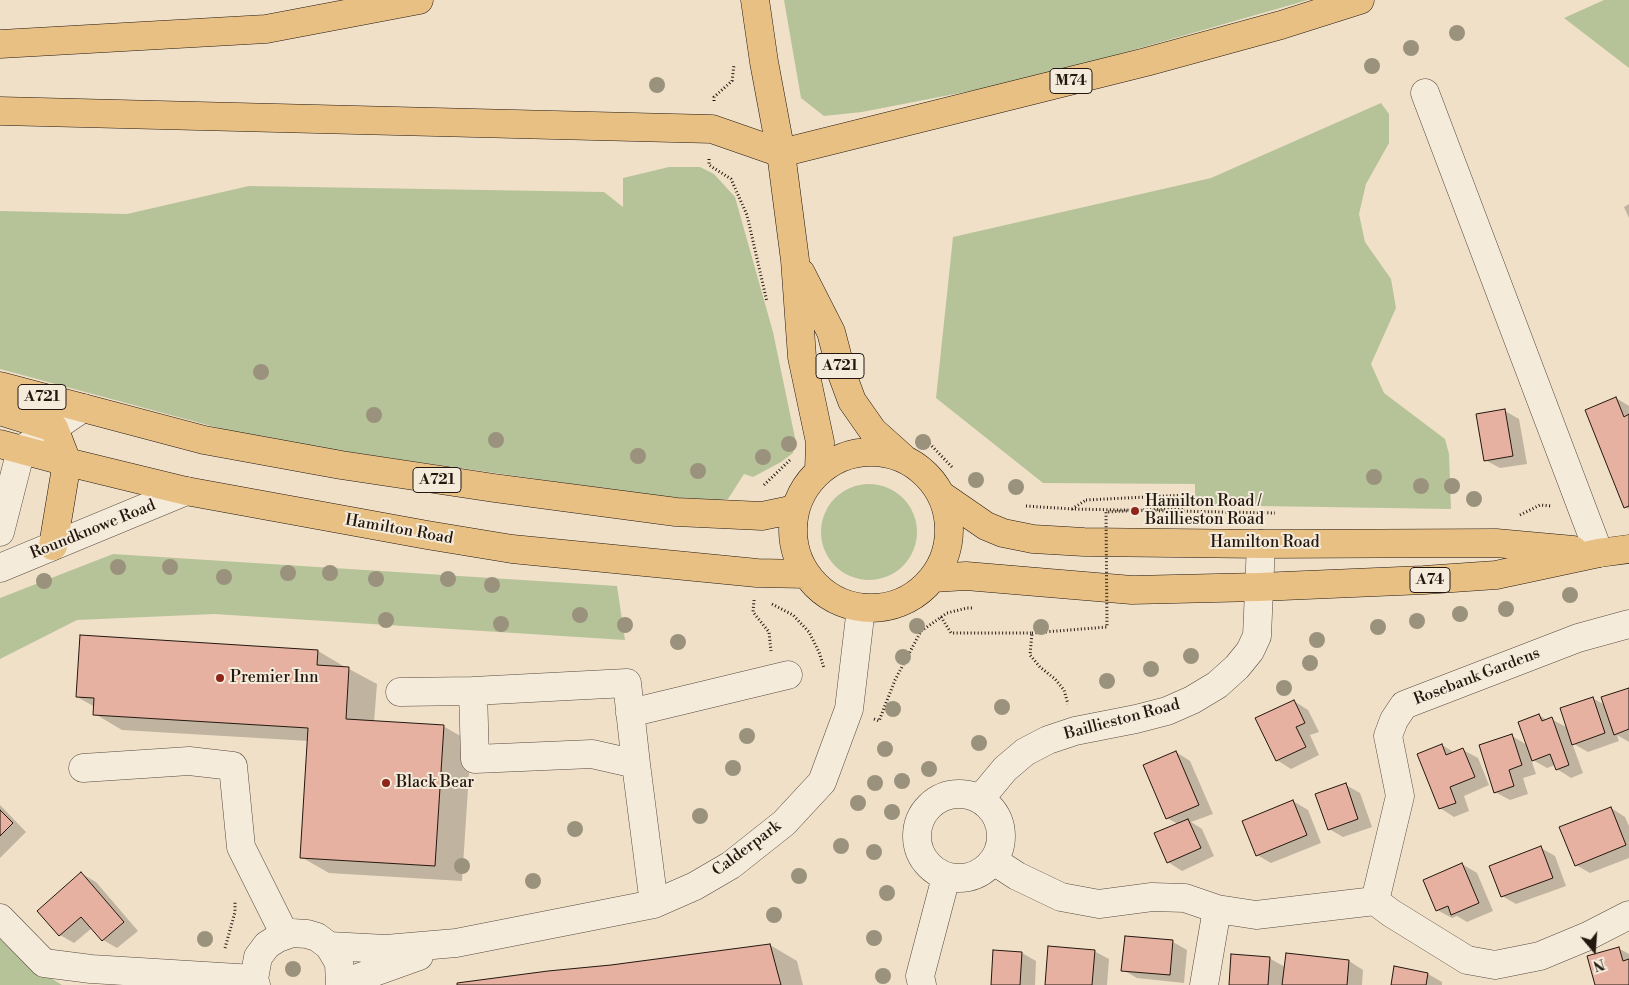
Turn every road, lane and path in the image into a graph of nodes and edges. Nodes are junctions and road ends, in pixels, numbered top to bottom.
1 (419, 0) edge
2 (755, 0) edge
3 (1360, 0) edge
4 (0, 44) edge
5 (734, 63) dead end
6 (1425, 93) dead end
7 (0, 111) edge
8 (712, 128) junction
9 (781, 153) junction
10 (795, 260) junction
11 (769, 311) dead end
12 (0, 386) edge
13 (83, 408) junction
14 (0, 411) edge
15 (54, 428) junction
16 (10, 447) edge
17 (905, 459) junction
18 (67, 462) junction
19 (819, 470) junction
20 (186, 491) junction
21 (941, 495) junction
22 (794, 508) junction
23 (1072, 509) dead end
24 (1, 524) edge
25 (1260, 544) junction
26 (53, 546) junction
27 (1629, 549) edge
28 (1599, 553) junction
29 (0, 568) edge
30 (806, 574) junction
31 (933, 578) junction
32 (1259, 587) junction
33 (754, 599) dead end
34 (861, 608) junction
35 (941, 617) dead end
36 (1629, 624) edge
37 (1032, 633) junction
38 (781, 677) joint
39 (472, 691) junction
40 (400, 692) dead end
41 (630, 712) junction
42 (1075, 731) junction
43 (636, 764) junction
44 (83, 768) dead end
45 (980, 798) junction
46 (994, 861) junction
47 (946, 877) junction
48 (1375, 900) junction
49 (654, 904) junction
50 (1217, 909) junction
51 (1629, 916) edge
52 (0, 918) edge
53 (285, 936) junction
54 (456, 943) junction
55 (330, 946) junction
56 (1493, 975) edge
57 (255, 982) edge
58 (341, 985) edge
59 (922, 985) edge
60 (1204, 985) edge

1 - 4 main road
2 - 9 main road, A721
3 - 9 main road, M74
5 - 8 path
6 - 28 street
7 - 8 main road
8 - 9 main road
8 - 11 path
9 - 10 main road, A721
10 - 17 main road, A721
10 - 19 main road, A721
12 - 13 main road, A721
13 - 15 street
13 - 22 main road, A721
14 - 15 main road
15 - 16 street
15 - 18 main road
16 - 18 main road, Hamilton Road
16 - 24 street
17 - 19 main road, A721
17 - 21 main road, A721
18 - 20 main road, Hamilton Road
18 - 26 main road
19 - 22 main road, A721
20 - 26 street, Roundknowe Road
20 - 30 main road, Hamilton Road
21 - 25 main road, Hamilton Road / A74
21 - 31 main road, A721
22 - 30 main road, A721
23 - 37 path, bridge
25 - 28 main road, Hamilton Road / A74
25 - 32 street, Baillieston Road
26 - 29 street, Roundknowe Road
27 - 28 main road, Hamilton Road / A74
28 - 32 main road, Hamilton Road / A74
30 - 34 main road, A721
31 - 32 main road, Hamilton Road / A74
31 - 34 main road, A721
32 - 42 street, Baillieston Road
33 - 38 path
34 - 49 street, Calderpark
35 - 37 path
36 - 48 street, Rosebank Gardens
37 - 42 path
38 - 41 street
39 - 40 street
39 - 41 street
39 - 43 street
41 - 43 street
42 - 45 street, Baillieston Road
43 - 49 street
44 - 53 street
45 - 46 street
45 - 47 street
46 - 47 street
46 - 50 street
47 - 59 street
48 - 50 street
48 - 56 street
49 - 54 street, Calderpark
50 - 60 street
51 - 56 street
52 - 57 street
53 - 55 street
53 - 57 street
54 - 55 street, Calderpark
54 - 58 street, Calderpark
55 - 58 street

